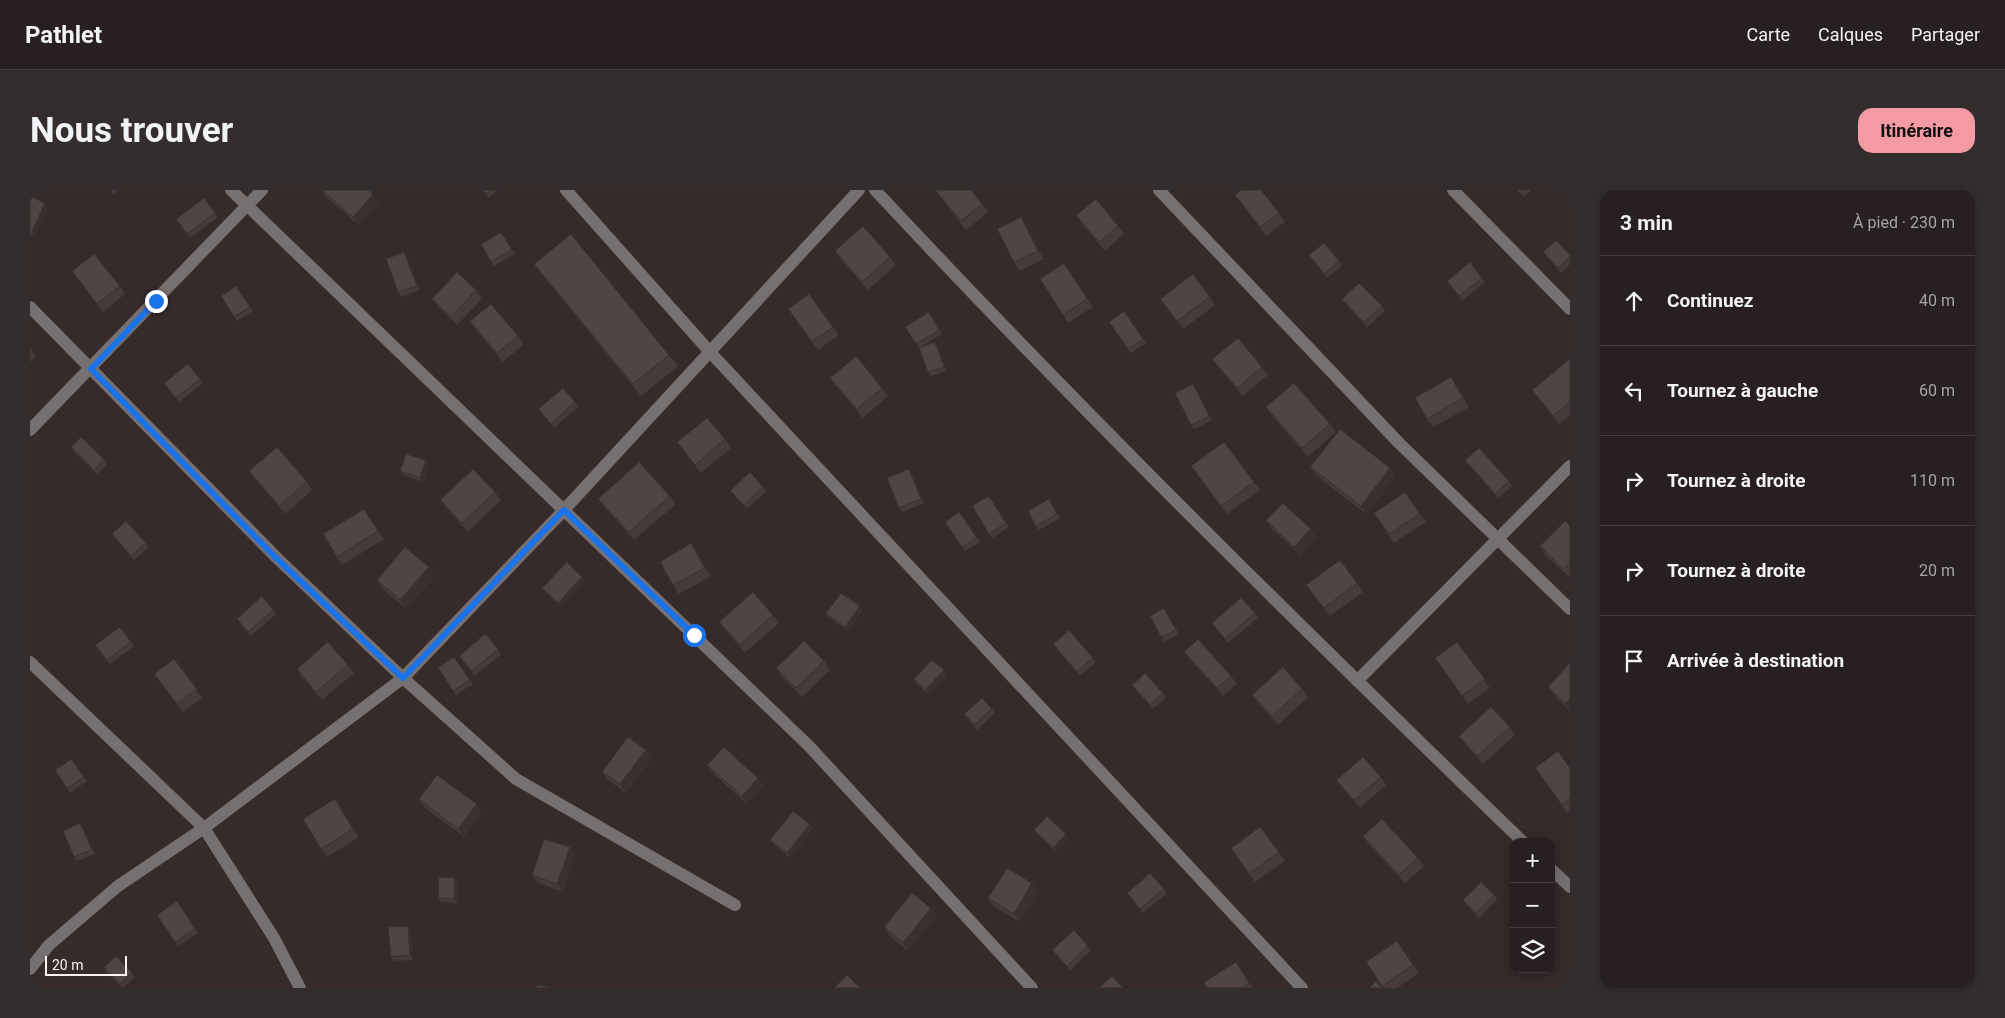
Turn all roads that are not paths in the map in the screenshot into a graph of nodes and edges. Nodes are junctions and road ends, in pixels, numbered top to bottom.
1 (231, 190) edge
2 (262, 190) edge
3 (566, 190) edge
4 (859, 190) edge
5 (875, 190) edge
6 (1159, 190) edge
7 (1453, 190) edge
8 (247, 205) junction
9 (30, 307) edge
10 (1570, 308) edge
11 (710, 352) junction
12 (91, 369) junction
13 (30, 430) edge
14 (1570, 466) edge
15 (564, 510) junction
16 (1498, 539) junction
17 (1570, 609) edge
18 (31, 666) edge
19 (403, 678) junction
20 (1357, 681) junction
21 (204, 828) junction
22 (1519, 838) edge
23 (1555, 873) edge
24 (1570, 887) edge
25 (735, 905) dead end
26 (30, 969) edge
27 (300, 988) edge
28 (1032, 988) edge
29 (1302, 988) edge

1 - 8 street
2 - 8 street
3 - 11 street
4 - 11 street
5 - 20 street
6 - 16 street
7 - 10 street
8 - 12 street
8 - 15 street
9 - 12 street
11 - 15 street
11 - 29 street
12 - 13 street
12 - 19 street
14 - 16 street
15 - 19 street
15 - 28 street
16 - 17 street
16 - 20 street
18 - 21 street
19 - 21 street
19 - 25 street
20 - 22 street
21 - 26 street
21 - 27 street
23 - 24 street

